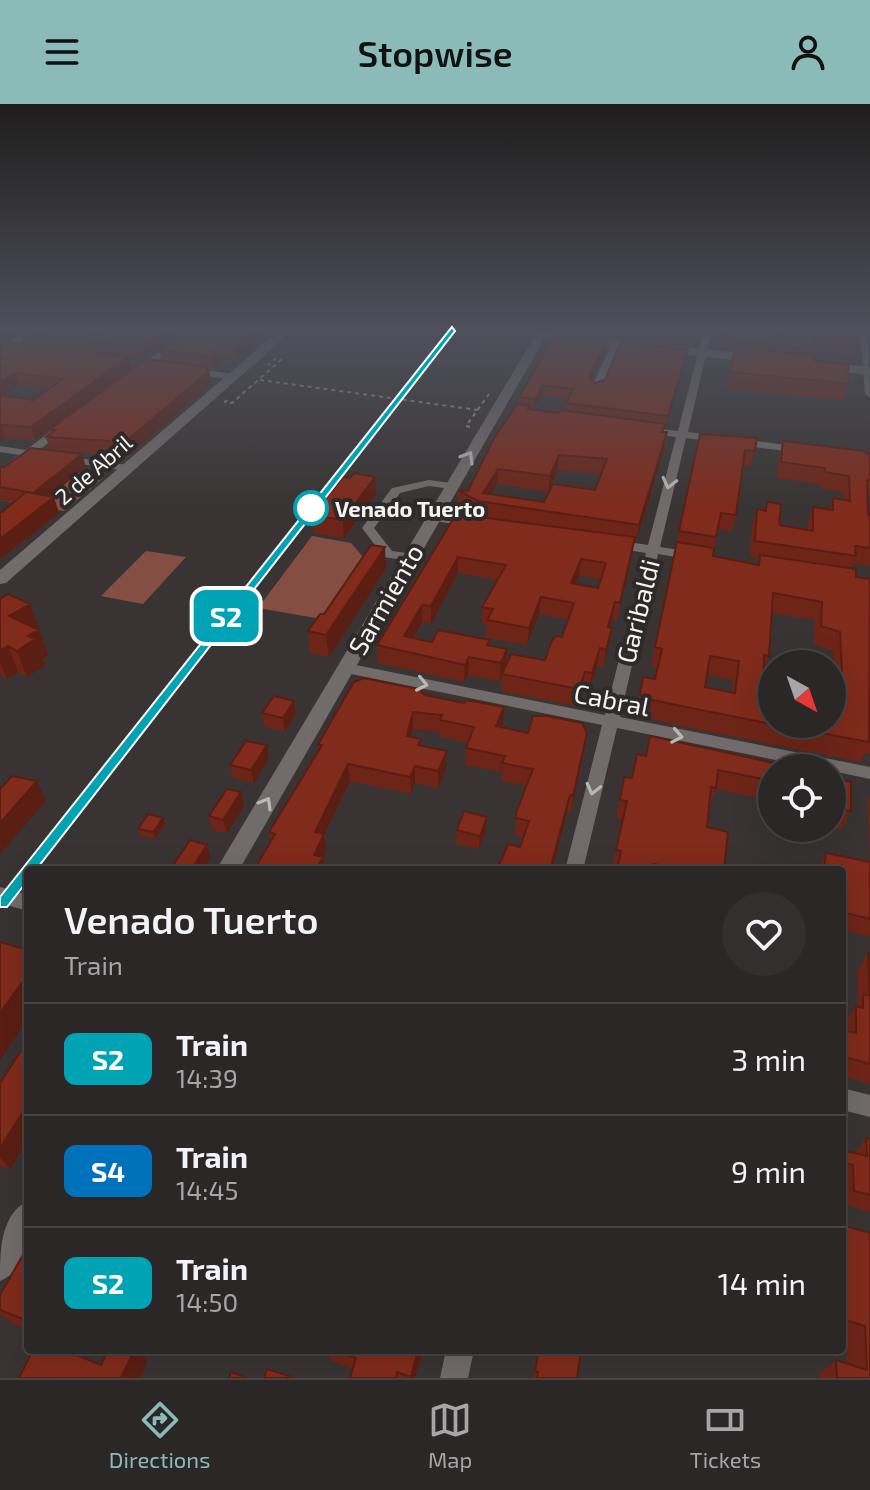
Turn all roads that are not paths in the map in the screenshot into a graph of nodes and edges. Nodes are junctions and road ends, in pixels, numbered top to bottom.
1 (221, 388) edge
2 (516, 388) edge
3 (693, 388) edge
4 (75, 418) edge
5 (635, 428) edge
6 (681, 435) junction
7 (0, 449) edge
8 (807, 451) edge
9 (28, 453) junction
10 (42, 455) edge
11 (56, 457) edge
12 (127, 468) junction
13 (0, 474) edge
14 (451, 486) junction
15 (432, 517) junction
16 (495, 527) edge
17 (605, 543) edge
18 (652, 550) junction
19 (409, 557) junction
20 (714, 559) edge
21 (0, 579) edge
22 (346, 668) junction
23 (609, 723) junction
24 (870, 773) edge
25 (229, 866) edge
26 (575, 866) edge
27 (0, 895) edge
28 (24, 902) edge
29 (846, 1100) edge
30 (870, 1106) edge
31 (24, 1223) edge
32 (0, 1265) edge
33 (459, 1354) edge
34 (454, 1378) edge

1 - 12 main road, 2 de Abril
14 -> 2 street, Sarmiento
3 - 6 street, Garibaldi
4 - 9 street
5 - 6 street
6 - 8 street
6 -> 18 street, Garibaldi
7 - 9 street
9 - 10 street
9 - 13 street
11 - 12 street
12 - 21 main road, 2 de Abril
14 - 15 street, Sarmiento
14 - 19 street
15 - 16 street
15 - 19 street, Sarmiento
17 - 18 street
18 - 20 street
18 - 23 street, Garibaldi
19 - 22 street, Sarmiento
22 -> 23 street, Cabral
25 -> 22 street, Sarmiento
23 -> 24 street, Cabral
23 -> 26 street, Garibaldi
27 - 28 street
29 - 30 street
31 - 32 street
33 - 34 street

